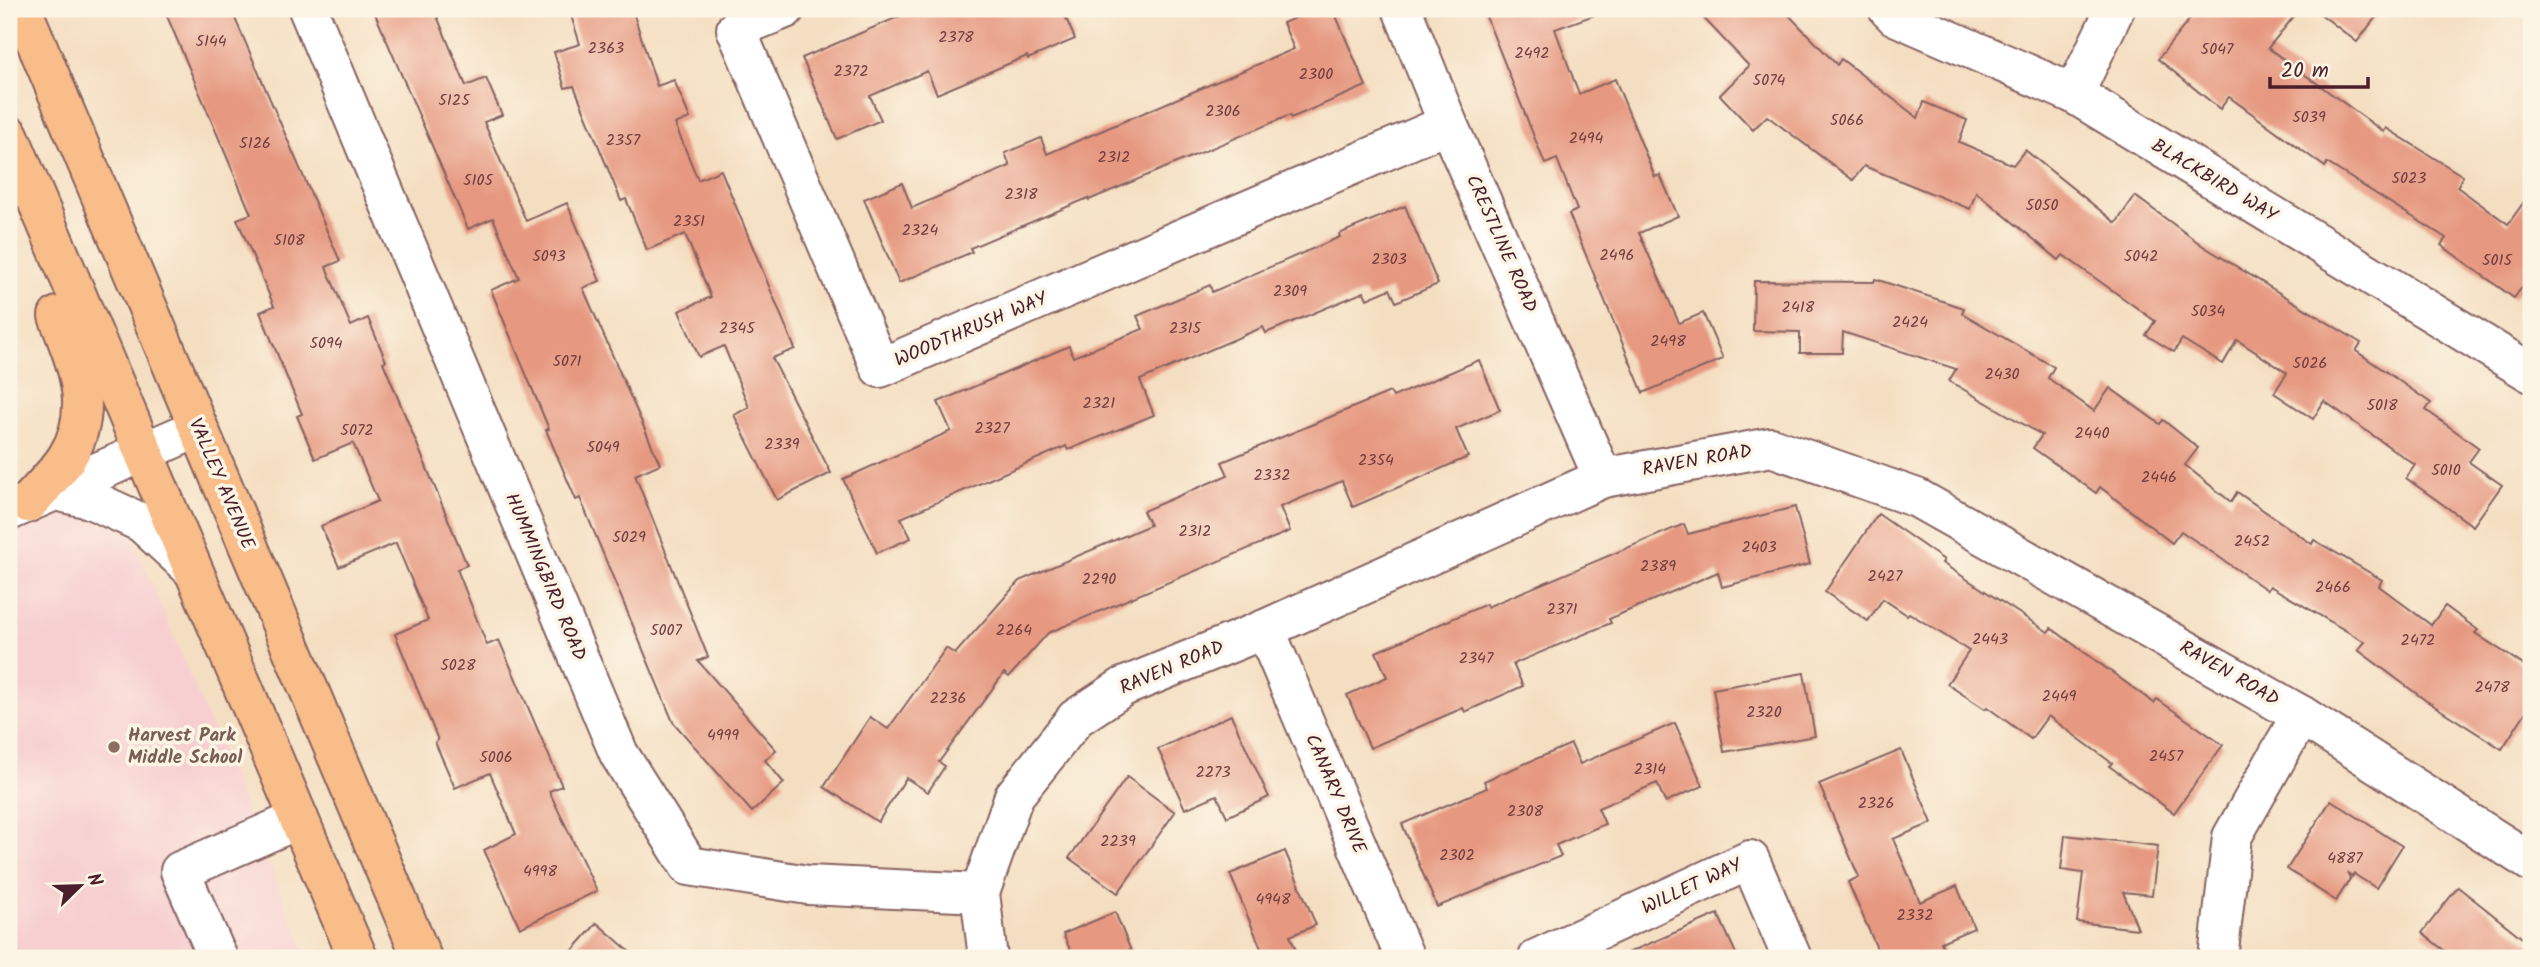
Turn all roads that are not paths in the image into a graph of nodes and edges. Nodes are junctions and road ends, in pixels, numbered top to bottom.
1 (22, 9) edge
2 (308, 9) edge
3 (785, 9) edge
4 (1402, 9) edge
5 (1888, 9) edge
6 (2115, 9) edge
7 (2074, 94) junction
8 (1448, 124) junction
9 (9, 135) edge
10 (52, 238) junction
11 (2531, 373) edge
12 (198, 428) junction
13 (142, 452) junction
14 (1603, 478) junction
15 (31, 502) edge
16 (192, 569) junction
17 (1265, 629) junction
18 (2301, 715) junction
19 (299, 819) junction
20 (2531, 862) edge
21 (980, 893) junction
22 (218, 958) edge
23 (358, 958) edge
24 (422, 958) edge
25 (988, 958) edge
26 (1405, 958) edge
27 (1538, 958) edge
28 (1792, 958) edge
29 (2218, 958) edge

1 - 12 main road, VALLEY AVENUE
2 - 21 street, HUMMINGBIRD ROAD
3 - 8 street, WOODTHRUSH WAY
4 - 8 street, CRESTLINE ROAD
5 - 7 street, BLACKBIRD WAY
6 - 7 street
7 - 11 street, BLACKBIRD WAY
8 - 14 street, CRESTLINE ROAD
9 - 10 main road
10 - 13 main road
10 - 15 main road
12 - 13 street
12 - 24 main road, VALLEY AVENUE
13 - 15 street
13 - 16 main road
14 - 17 street, RAVEN ROAD
14 - 18 street, RAVEN ROAD
15 - 16 street
16 - 19 main road
17 - 21 street, RAVEN ROAD
17 - 26 street, CANARY DRIVE
18 - 20 street, RAVEN ROAD
18 - 29 street
19 - 22 street
19 - 23 main road
21 - 25 street, RAVEN ROAD
27 - 28 street, WILLET WAY

